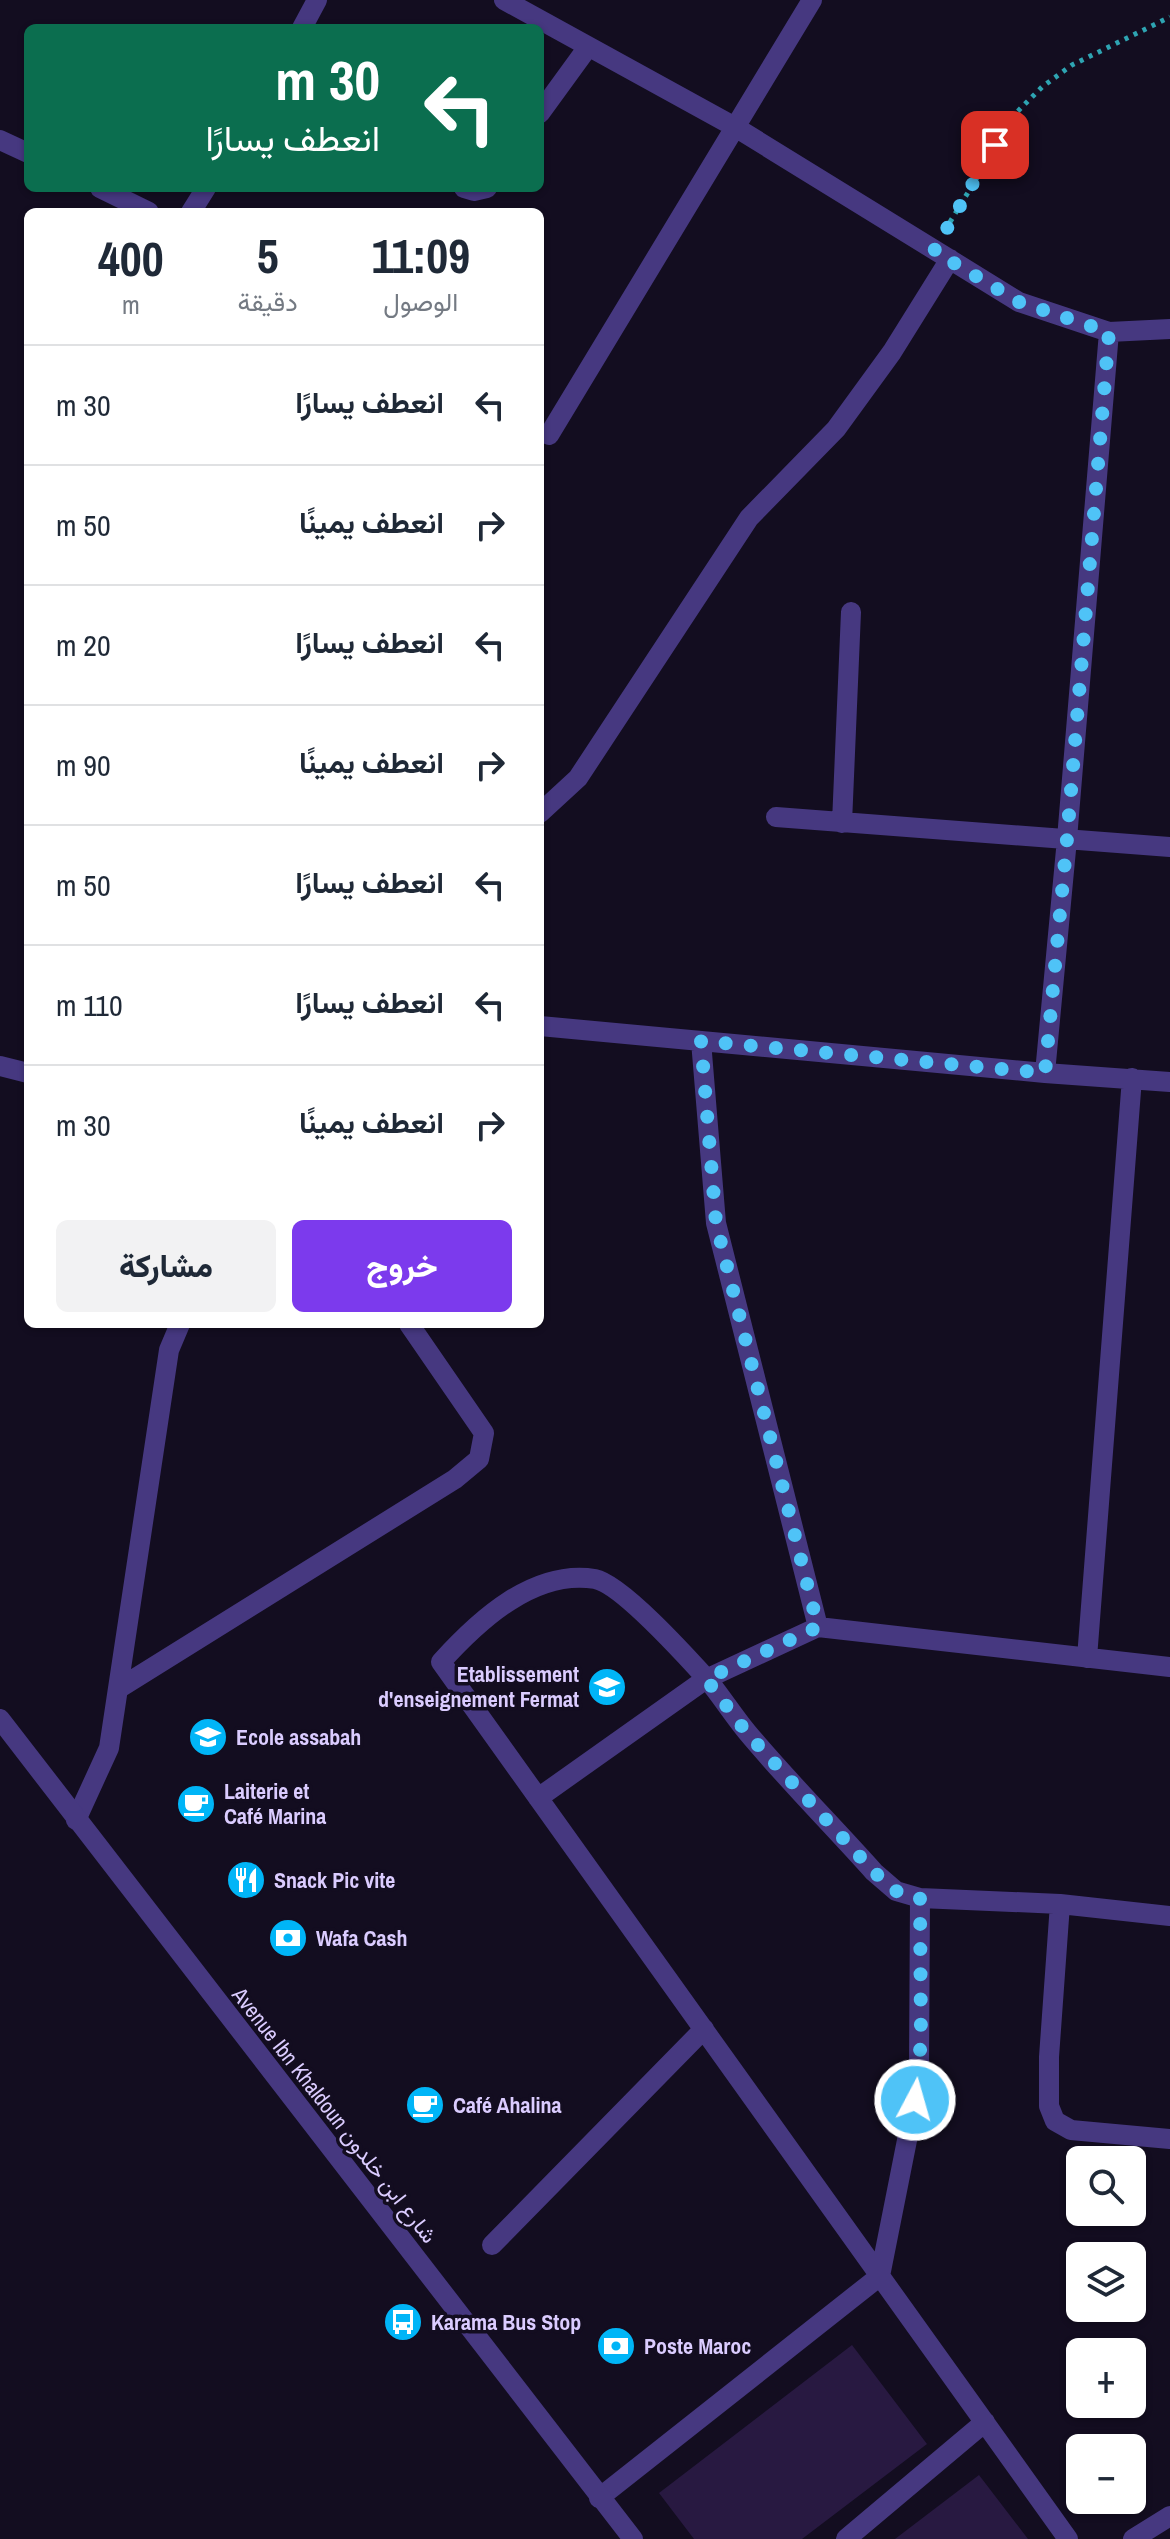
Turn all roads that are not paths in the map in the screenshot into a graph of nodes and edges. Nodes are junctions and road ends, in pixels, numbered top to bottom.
1 (504, 0) edge
2 (812, 0) edge
3 (311, 2) edge
4 (303, 24) edge
5 (588, 47) junction
6 (544, 108) edge
7 (735, 127) junction
8 (0, 140) edge
9 (24, 151) edge
10 (108, 192) edge
11 (141, 208) edge
12 (950, 259) junction
13 (1170, 329) edge
14 (1109, 332) junction
15 (549, 435) dead end
16 (851, 612) dead end
17 (544, 809) edge
18 (776, 817) dead end
19 (842, 823) junction
20 (1067, 839) junction
21 (1170, 847) edge
22 (544, 1026) edge
23 (701, 1041) junction
24 (0, 1066) edge
25 (24, 1072) edge
26 (1045, 1073) junction
27 (1132, 1078) junction
28 (1170, 1082) edge
29 (178, 1328) edge
30 (412, 1328) edge
31 (818, 1627) junction
32 (1087, 1658) junction
33 (1170, 1667) edge
34 (706, 1679) junction
35 (118, 1689) junction
36 (0, 1719) edge
37 (538, 1798) junction
38 (76, 1820) junction
39 (920, 1898) junction
40 (1060, 1904) junction
41 (1170, 1916) edge
42 (704, 2029) junction
43 (1170, 2139) edge
44 (492, 2245) dead end
45 (880, 2276) junction
46 (985, 2422) junction
47 (599, 2498) junction
48 (1170, 2516) edge
49 (633, 2539) edge
50 (846, 2539) edge
51 (1068, 2539) edge
52 (1133, 2539) edge

1 - 5 street
2 - 7 street
3 - 4 street
5 - 6 street
5 - 7 street
7 - 12 street
7 - 15 street
8 - 9 street
10 - 11 street
12 - 14 street
12 - 17 street
13 - 14 street
14 - 20 street
16 - 19 street
18 - 19 street
19 - 20 street
20 - 21 street
20 - 26 street
22 - 23 street
23 - 26 street
23 - 31 street
24 - 25 street
26 - 27 street
27 - 28 street
27 - 32 street
29 - 35 street
30 - 35 street
31 - 32 street
31 - 34 street
32 - 33 street
34 - 37 street
34 - 37 street
34 - 39 street
35 - 38 street
36 - 38 street, Avenue Ibn Khaldoun شارع ابن خلدون
37 - 42 street
38 - 47 street, Avenue Ibn Khaldoun شارع ابن خلدون
39 - 40 street
39 - 45 street
40 - 41 street
40 - 43 street
42 - 44 street
42 - 45 street
45 - 46 street
45 - 47 street
46 - 50 street
46 - 51 street
47 - 49 street, Avenue Ibn Khaldoun شارع ابن خلدون
48 - 52 street

